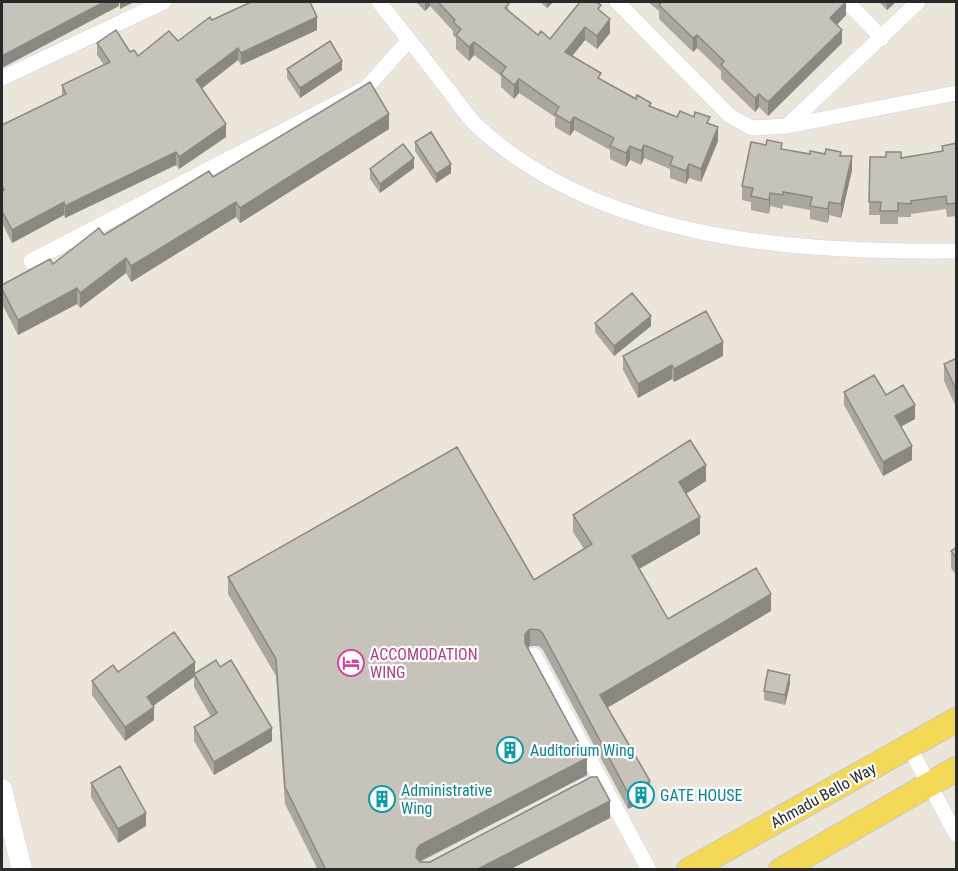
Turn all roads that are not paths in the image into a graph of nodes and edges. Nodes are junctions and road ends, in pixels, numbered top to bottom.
1 (164, 2) edge
2 (379, 2) edge
3 (617, 2) edge
4 (847, 2) edge
5 (918, 2) edge
6 (882, 38) junction
7 (409, 40) junction
8 (2, 78) edge
9 (957, 93) edge
10 (787, 126) junction
11 (957, 251) edge
12 (31, 261) dead end
13 (534, 655) edge
14 (954, 728) edge
15 (909, 747) junction
16 (957, 769) edge
17 (603, 784) junction
18 (932, 785) junction
19 (2, 789) edge
20 (569, 794) edge
21 (957, 834) edge
22 (22, 870) edge
23 (649, 870) edge
24 (689, 870) edge
25 (781, 870) edge

1 - 8 street
2 - 7 street
3 - 10 street
4 - 6 street
5 - 6 street
6 - 10 street
7 - 11 street
7 - 12 street
9 - 10 street
13 - 17 street
14 - 15 main road, Ahmadu Bello Way
15 - 18 street
15 - 24 main road, Ahmadu Bello Way
16 - 18 main road
17 - 20 street
17 - 23 street
18 - 21 street
18 - 25 main road
19 - 22 street

